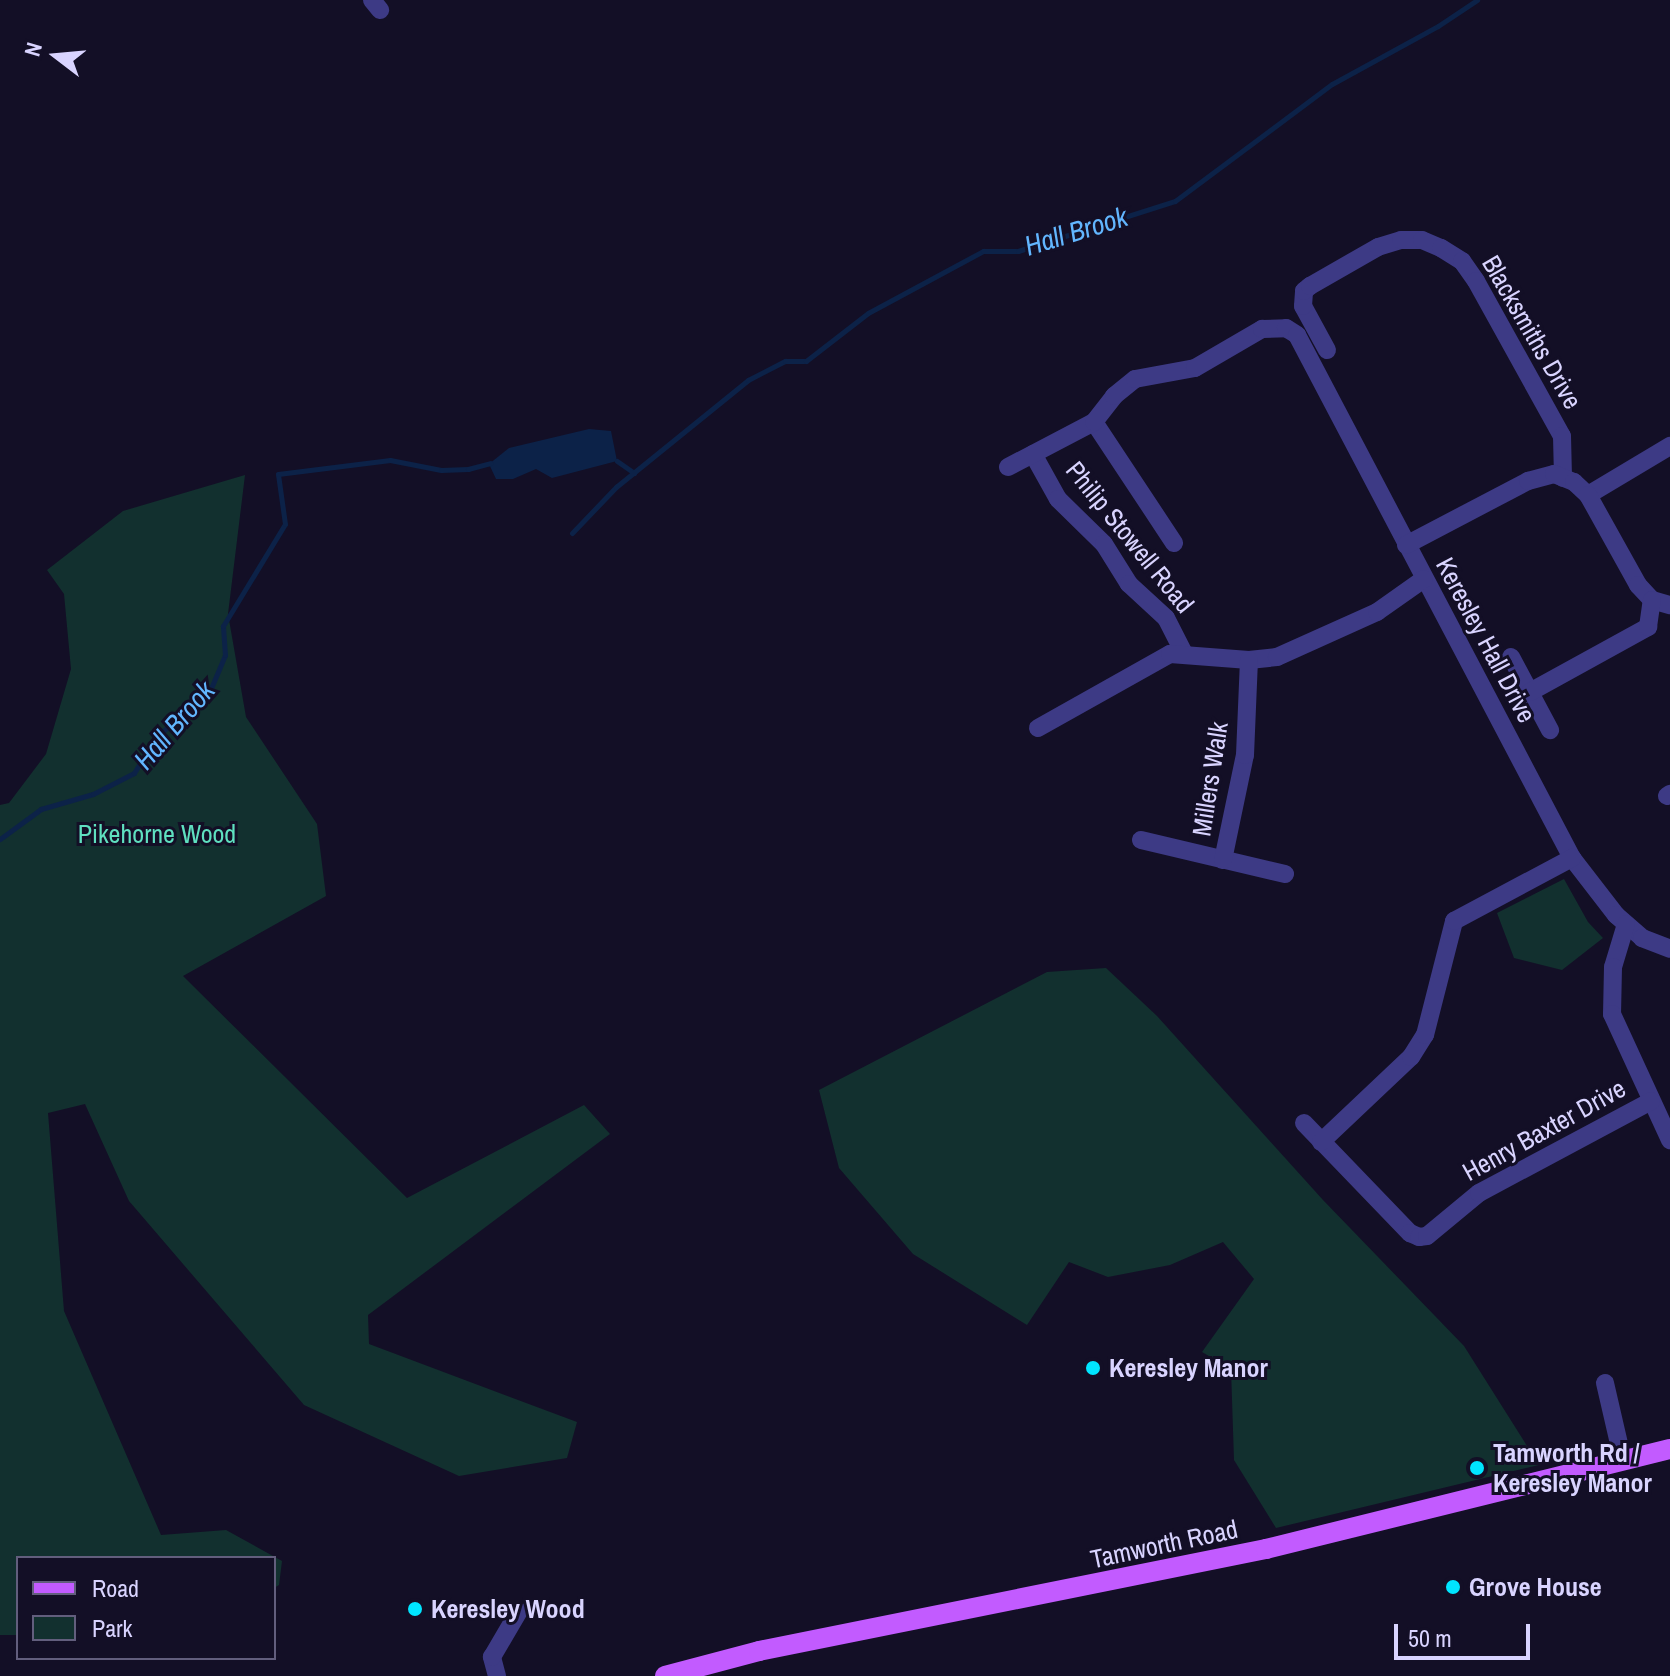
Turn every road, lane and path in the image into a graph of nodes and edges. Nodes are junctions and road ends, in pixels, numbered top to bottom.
1 (1327, 350) dead end
2 (1094, 422) junction
3 (1670, 446) edge
4 (1033, 454) junction
5 (1008, 467) dead end
6 (1563, 478) junction
7 (1588, 495) junction
8 (1174, 543) dead end
9 (1406, 545) junction
10 (1424, 579) junction
11 (1661, 603) edge
12 (1184, 653) junction
13 (1511, 657) dead end
14 (1249, 660) junction
15 (1530, 692) junction
16 (1038, 728) dead end
17 (1550, 730) dead end
18 (1141, 840) dead end
19 (1572, 858) junction
20 (1223, 860) junction
21 (1285, 874) dead end
22 (1626, 924) junction
23 (1670, 949) edge
24 (1651, 1101) junction
25 (1304, 1123) dead end
26 (1670, 1140) edge
27 (1321, 1142) junction
28 (1605, 1383) dead end
29 (1670, 1449) edge
30 (1623, 1461) junction
31 (519, 1611) dead end
32 (497, 1676) edge
33 (665, 1676) edge

1 - 6 street, Blacksmiths Drive
2 - 4 street
2 - 8 street
2 - 9 street, Keresley Hall Drive
3 - 7 street
4 - 5 street
4 - 12 street, Philip Stowell Road
6 - 7 street
6 - 9 street
7 - 11 street
9 - 10 street, Keresley Hall Drive
10 - 14 street
10 - 19 street, Keresley Hall Drive
11 - 15 street
12 - 14 street
12 - 16 street
13 - 15 street
14 - 20 street, Millers Walk
15 - 17 street
18 - 20 street, Millers Walk
19 - 22 street, Keresley Hall Drive
19 - 27 street
20 - 21 street, Millers Walk
22 - 23 street, Keresley Hall Drive
22 - 24 street, Henry Baxter Drive
24 - 26 street, Henry Baxter Drive
24 - 27 street, Henry Baxter Drive
25 - 27 street, Henry Baxter Drive
28 - 30 street
29 - 30 main road, Tamworth Road
30 - 33 main road, Tamworth Road
31 - 32 street

